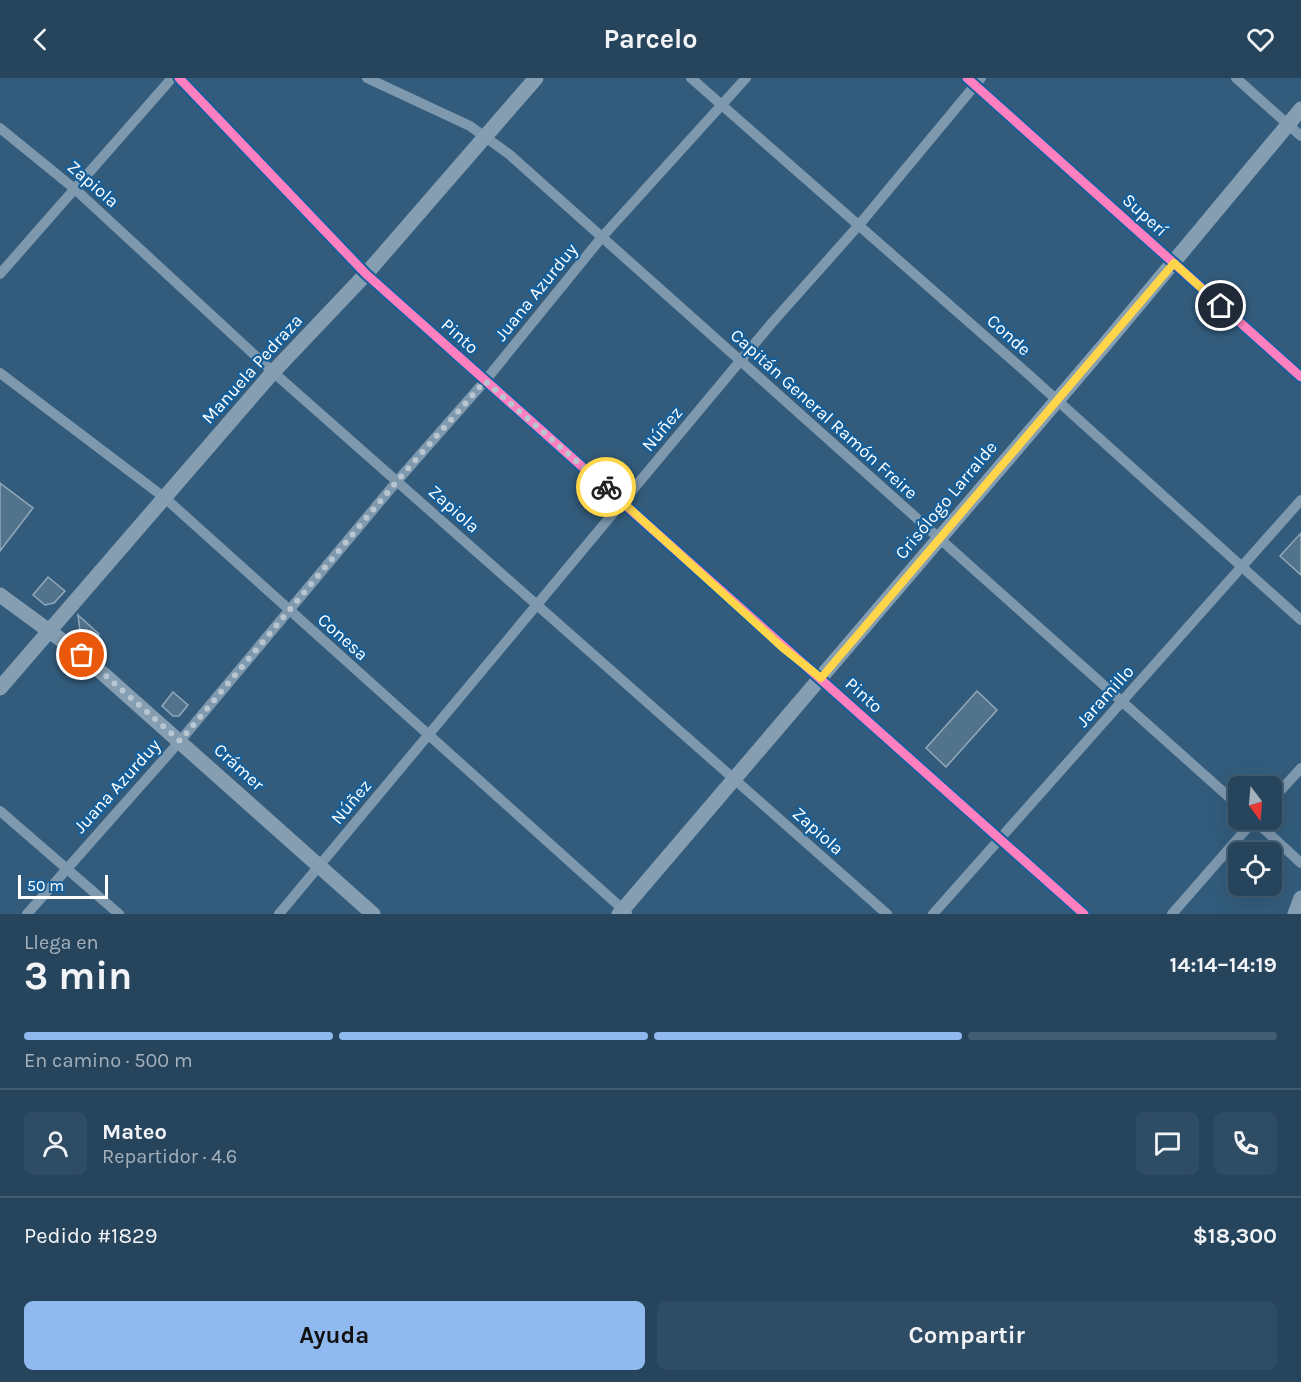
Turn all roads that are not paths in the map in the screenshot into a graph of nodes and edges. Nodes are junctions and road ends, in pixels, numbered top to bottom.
1 (172, 78) edge
2 (179, 78) edge
3 (367, 78) edge
4 (536, 78) edge
5 (691, 78) edge
6 (747, 78) edge
7 (1236, 78) edge
8 (974, 80) edge
9 (723, 106) junction
10 (1301, 110) edge
11 (1288, 124) junction
12 (0, 128) edge
13 (1301, 136) edge
14 (484, 138) junction
15 (76, 190) junction
16 (859, 225) junction
17 (602, 237) junction
18 (1174, 263) junction
19 (0, 274) edge
20 (366, 274) junction
21 (739, 361) junction
22 (273, 372) junction
23 (0, 373) edge
24 (1301, 377) edge
25 (485, 381) junction
26 (1056, 400) junction
27 (398, 480) junction
28 (165, 498) junction
29 (1301, 500) edge
30 (622, 502) junction
31 (939, 538) junction
32 (1242, 567) junction
33 (0, 595) edge
34 (535, 605) junction
35 (289, 610) junction
36 (1301, 620) edge
37 (49, 630) junction
38 (821, 678) junction
39 (0, 688) edge
40 (1122, 702) junction
41 (428, 736) junction
42 (180, 741) junction
43 (1301, 768) edge
44 (735, 779) junction
45 (1282, 789) edge
46 (1228, 796) edge
47 (0, 812) edge
48 (1245, 830) edge
49 (1266, 830) edge
50 (1001, 840) junction
51 (1301, 863) edge
52 (320, 865) junction
53 (67, 868) junction
54 (1301, 898) edge
55 (623, 912) edge
56 (27, 914) edge
57 (119, 914) edge
58 (279, 914) edge
59 (373, 914) edge
60 (887, 914) edge
61 (933, 914) edge
62 (1084, 914) edge
63 (1172, 914) edge
64 (1295, 914) edge

1 - 15 street
2 - 20 street, Pinto
3 - 14 street, Capitán General Ramón Freire
4 - 14 street, Manuela Pedraza
5 - 9 street, Conde
6 - 9 street, Juana Azurduy
7 - 11 street
8 - 16 street, Núñez
8 - 18 street, Superí
9 - 16 street, Conde
9 - 17 street, Juana Azurduy
10 - 11 street, Crisólogo Larralde
11 - 13 street
11 - 18 street, Crisólogo Larralde
12 - 15 street, Zapiola
14 - 17 street, Capitán General Ramón Freire
14 - 20 street, Manuela Pedraza
15 - 19 street
15 - 22 street, Zapiola
16 - 21 street, Núñez
16 - 26 street, Conde
17 - 21 street, Capitán General Ramón Freire
17 - 25 street, Juana Azurduy
18 - 24 street, Superí
18 - 26 street, Crisólogo Larralde
20 - 22 street, Manuela Pedraza
20 - 25 street, Pinto
21 - 30 street, Núñez
21 - 31 street, Capitán General Ramón Freire
22 - 27 street, Zapiola
22 - 28 street, Manuela Pedraza
23 - 28 street, Conesa
25 - 27 street, Juana Azurduy
25 - 30 street, Pinto
26 - 31 street, Crisólogo Larralde
26 - 32 street, Conde
27 - 34 street, Zapiola
27 - 35 street, Juana Azurduy
28 - 35 street, Conesa
28 - 37 street, Manuela Pedraza
29 - 32 street, Jaramillo
30 - 34 street, Núñez
30 - 38 street, Pinto
31 - 38 street, Crisólogo Larralde
31 - 40 street, Capitán General Ramón Freire
32 - 36 street, Conde
32 - 40 street, Jaramillo
33 - 37 street, Crámer
34 - 41 street, Núñez
34 - 44 street, Zapiola
35 - 41 street, Conesa
35 - 42 street, Juana Azurduy
37 - 39 street, Manuela Pedraza
37 - 42 street, Crámer
38 - 44 street, Crisólogo Larralde
38 - 50 street, Pinto
40 - 46 street, Capitán General Ramón Freire
40 - 50 street, Jaramillo
41 - 52 street, Núñez
41 - 55 street, Conesa
42 - 52 street, Crámer
42 - 53 street, Juana Azurduy
43 - 45 street
44 - 55 street, Crisólogo Larralde
44 - 60 street, Zapiola
47 - 53 street
48 - 63 street
49 - 51 street
50 - 61 street, Jaramillo
50 - 62 street, Pinto
52 - 58 street, Núñez
52 - 59 street, Crámer
53 - 56 street, Juana Azurduy
53 - 57 street
54 - 64 street

